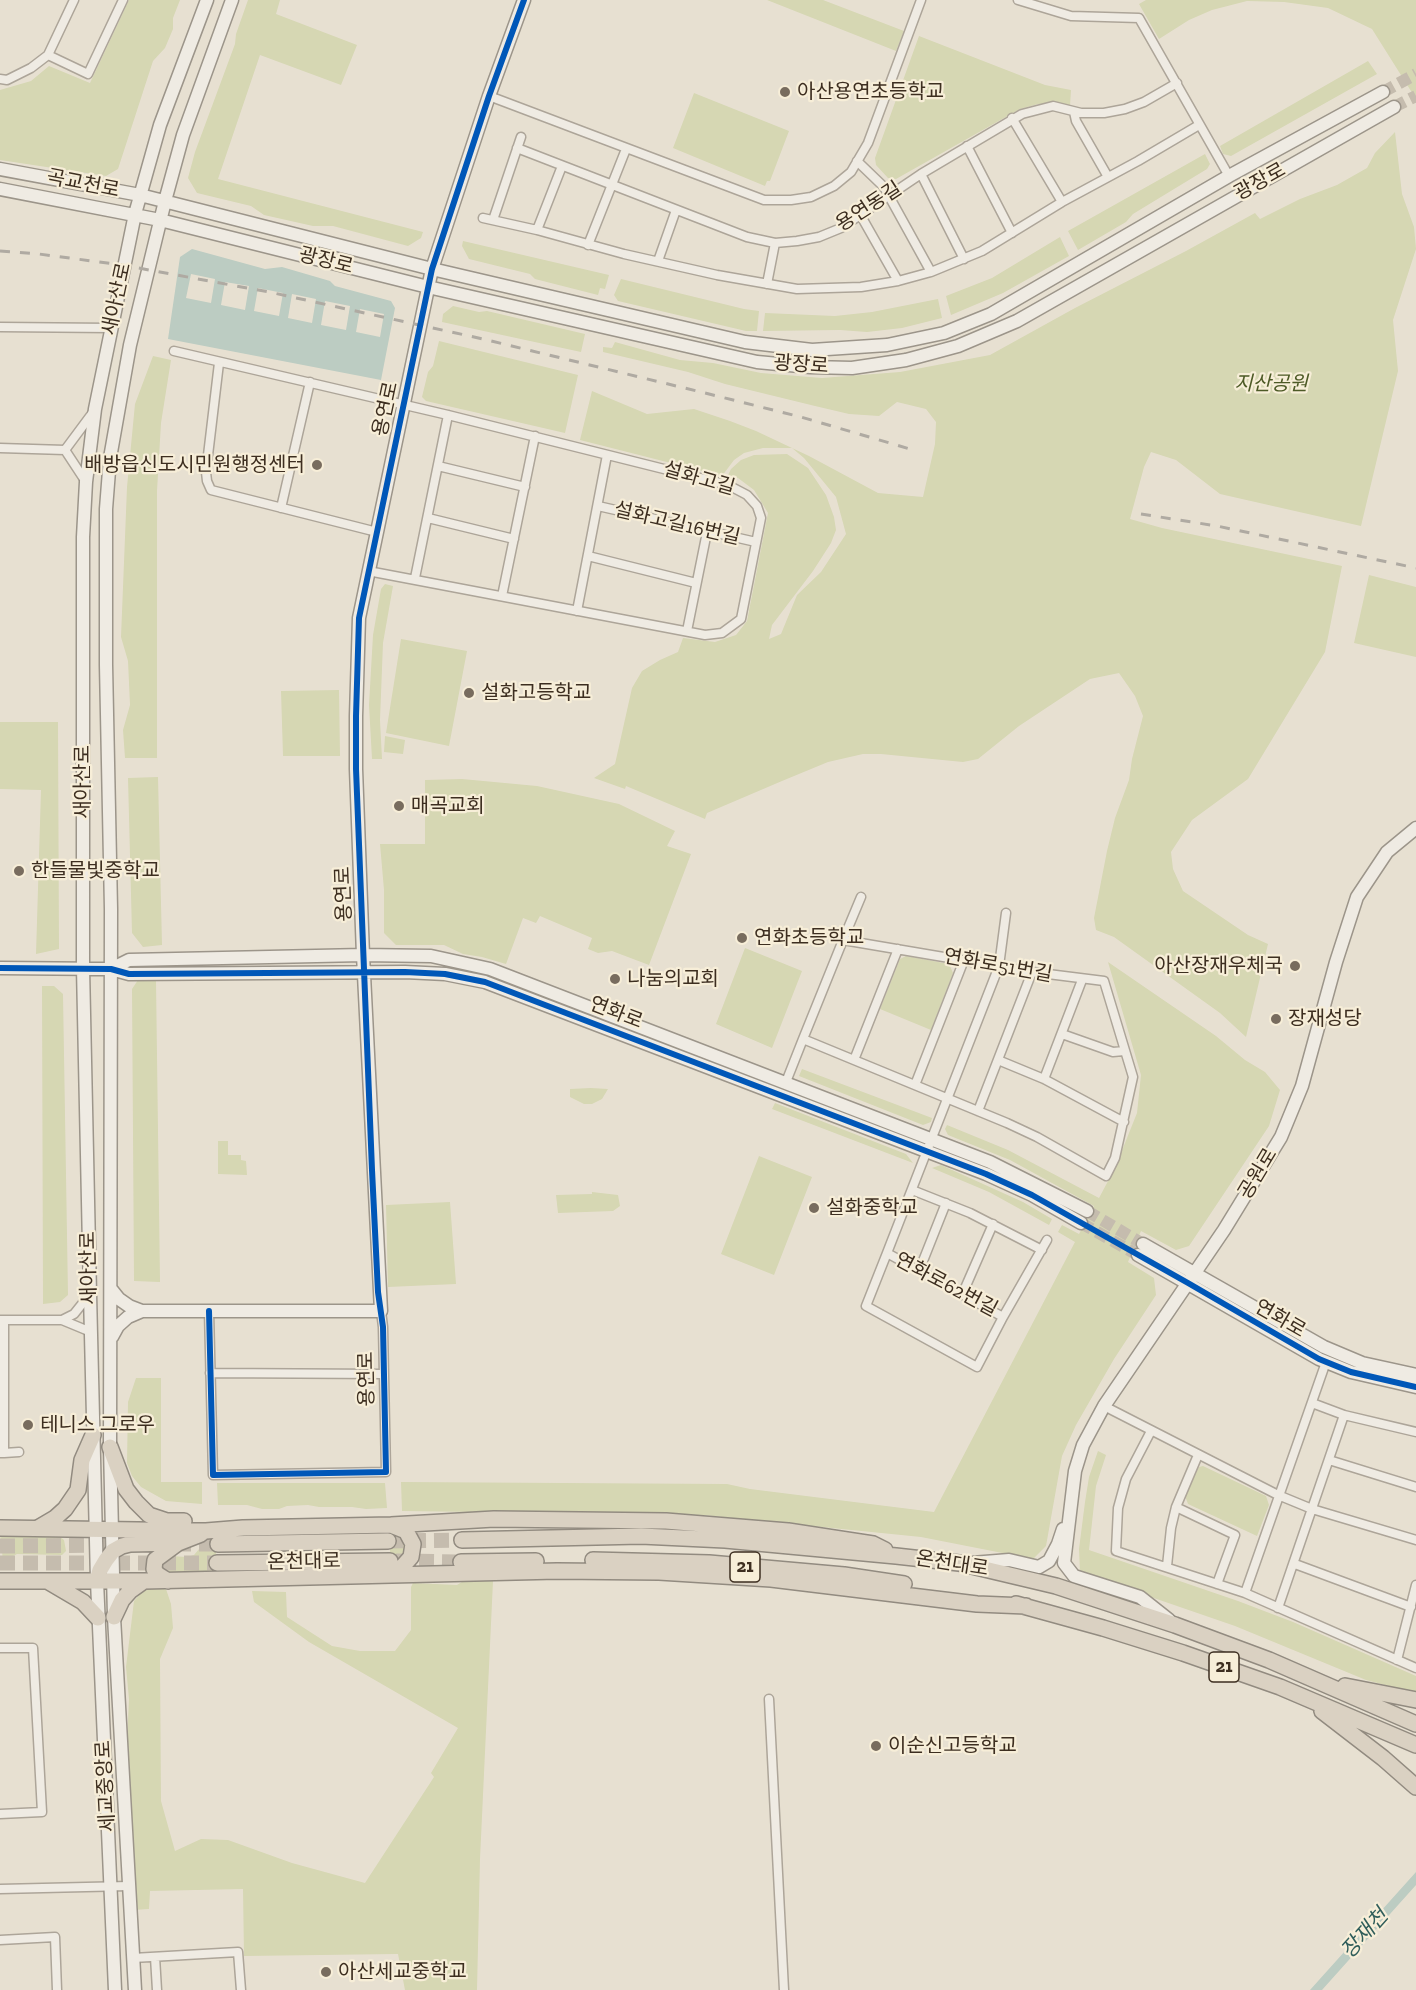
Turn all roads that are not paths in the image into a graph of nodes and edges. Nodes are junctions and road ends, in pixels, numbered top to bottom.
1 (74, 0) edge
2 (123, 0) edge
3 (207, 0) edge
4 (232, 0) edge
5 (524, 0) edge
6 (921, 0) edge
7 (1018, 0) edge
8 (48, 55) junction
9 (0, 79) edge
10 (1177, 83) junction
11 (1383, 92) tunnel mouth
12 (489, 96) junction
13 (1394, 107) tunnel mouth
14 (1074, 112) junction
15 (1012, 118) junction
16 (1199, 125) junction
17 (521, 137) dead end
18 (967, 147) junction
19 (517, 148) junction
20 (626, 149) junction
21 (857, 161) junction
22 (562, 166) junction
23 (0, 168) edge
24 (921, 174) junction
25 (1229, 176) junction
26 (1108, 177) junction
27 (612, 186) junction
28 (0, 189) edge
29 (140, 195) junction
30 (889, 195) junction
31 (165, 201) junction
32 (1062, 202) junction
33 (676, 210) junction
34 (135, 214) junction
35 (861, 216) junction
36 (483, 218) dead end
37 (160, 220) junction
38 (493, 220) junction
39 (537, 230) junction
40 (1012, 233) junction
41 (775, 243) junction
42 (588, 245) junction
43 (964, 259) junction
44 (657, 261) junction
45 (432, 269) junction
46 (931, 272) junction
47 (898, 281) junction
48 (767, 284) junction
49 (428, 287) junction
50 (0, 327) edge
51 (111, 328) junction
52 (174, 351) dead end
53 (219, 363) junction
54 (310, 382) junction
55 (404, 406) junction
56 (95, 410) junction
57 (448, 415) junction
58 (535, 436) junction
59 (0, 448) edge
60 (66, 450) junction
61 (608, 455) junction
62 (438, 466) junction
63 (86, 482) junction
64 (525, 487) junction
65 (597, 506) junction
66 (282, 508) junction
67 (428, 518) junction
68 (376, 532) junction
69 (707, 532) junction
70 (514, 539) junction
71 (756, 542) junction
72 (588, 556) junction
73 (368, 571) junction
74 (415, 578) junction
75 (696, 582) junction
76 (502, 596) junction
77 (577, 611) junction
78 (687, 631) junction
79 (1416, 828) edge
80 (861, 897) dead end
81 (1006, 913) dead end
82 (843, 940) junction
83 (898, 949) junction
84 (363, 955) junction
85 (964, 960) junction
86 (999, 966) junction
87 (0, 968) edge
88 (83, 968) junction
89 (111, 969) junction
90 (364, 972) junction
91 (1032, 972) junction
92 (1082, 980) junction
93 (1062, 1034) junction
94 (802, 1039) junction
95 (1124, 1052) junction
96 (854, 1060) junction
97 (998, 1060) junction
98 (1044, 1079) junction
99 (786, 1082) junction
100 (915, 1085) junction
101 (947, 1099) junction
102 (978, 1111) junction
103 (1124, 1122) junction
104 (929, 1145) junction
105 (912, 1190) junction
106 (946, 1203) junction
107 (1087, 1211) tunnel mouth
108 (1081, 1223) tunnel mouth
109 (993, 1224) junction
110 (1047, 1240) dead end
111 (1041, 1250) junction
112 (1141, 1250) tunnel mouth
113 (886, 1253) junction
114 (919, 1271) junction
115 (1191, 1277) junction
116 (111, 1289) junction
117 (90, 1294) junction
118 (962, 1295) junction
119 (142, 1311) junction
120 (209, 1311) junction
121 (381, 1311) junction
122 (1003, 1317) junction
123 (2, 1320) edge
124 (62, 1320) junction
125 (91, 1332) junction
126 (111, 1338) junction
127 (1326, 1362) junction
128 (210, 1373) junction
129 (384, 1374) junction
130 (1416, 1375) edge
131 (1416, 1388) edge
132 (1312, 1403) junction
133 (1104, 1406) junction
134 (1344, 1415) junction
135 (1151, 1431) junction
136 (1416, 1432) edge
137 (93, 1435) junction
138 (110, 1447) junction
139 (19, 1452) dead end
140 (2, 1453) edge
141 (1198, 1455) junction
142 (1329, 1460) junction
143 (1416, 1486) edge
144 (1278, 1495) junction
145 (1176, 1507) junction
146 (1070, 1508) junction
147 (1312, 1509) junction
148 (391, 1525) junction
149 (0, 1528) edge
150 (38, 1528) junction
151 (243, 1528) junction
152 (95, 1530) junction
153 (112, 1530) junction
154 (206, 1531) junction
155 (462, 1540) tunnel mouth
156 (1416, 1540) edge
157 (388, 1541) tunnel mouth
158 (178, 1543) junction
159 (218, 1544) tunnel mouth
160 (113, 1551) junction
161 (896, 1556) junction
162 (462, 1562) tunnel mouth
163 (217, 1563) tunnel mouth
164 (959, 1563) junction
165 (1295, 1564) junction
166 (1167, 1566) junction
167 (390, 1568) junction
168 (0, 1581) edge
169 (46, 1581) junction
170 (96, 1581) junction
171 (113, 1581) junction
172 (144, 1581) junction
173 (168, 1581) junction
174 (1217, 1584) junction
175 (1416, 1585) edge
176 (1245, 1593) junction
177 (1026, 1606) junction
178 (1411, 1607) junction
179 (1278, 1608) junction
180 (106, 1617) junction
181 (1175, 1625) junction
182 (0, 1648) edge
183 (1397, 1660) junction
184 (1416, 1668) edge
185 (1317, 1680) junction
186 (1303, 1697) junction
187 (769, 1699) dead end
188 (1416, 1700) edge
189 (1416, 1724) edge
190 (1371, 1726) junction
191 (1416, 1745) edge
192 (1416, 1754) edge
193 (1416, 1787) edge
194 (0, 1814) edge
195 (129, 1886) junction
196 (110, 1887) junction
197 (0, 1889) edge
198 (0, 1940) edge
199 (155, 1957) junction
200 (134, 1958) junction
201 (57, 1990) edge
202 (115, 1990) edge
203 (135, 1990) edge
204 (157, 1990) edge
205 (241, 1990) edge
206 (784, 1990) edge

1 - 8 street
2 - 8 street
3 - 29 main road, 새아산로
4 - 31 main road, 새아산로
5 - 12 main road, 용연로
6 - 21 street, 용연동길
7 - 10 street
8 - 9 street
10 - 14 street, 용연동길
10 - 16 street
11 - 25 main road, 광장로
12 - 20 street, 용연동길
12 - 45 main road, 용연로
13 - 49 main road, 광장로
14 - 15 street, 용연동길
14 - 26 street
15 - 18 street, 용연동길
15 - 32 street
16 - 25 street
16 - 26 street
17 - 19 street
18 - 24 street, 용연동길
18 - 40 street
19 - 22 street, 용연동길
19 - 38 street
20 - 21 street, 용연동길
20 - 27 street
21 - 30 street
22 - 27 street, 용연동길
22 - 39 street
23 - 29 main road, 곡교천로
24 - 30 street, 용연동길
24 - 43 street
25 - 45 main road, 광장로
26 - 32 street
27 - 33 street, 용연동길
27 - 42 street
28 - 34 main road, 곡교천로
29 - 31 main road, 곡교천로
29 - 34 main road, 새아산로
30 - 35 street, 용연동길
30 - 46 street
31 - 37 main road, 새아산로
31 - 45 main road, 광장로
32 - 40 street
33 - 41 street, 용연동길
33 - 44 street
34 - 37 main road, 곡교천로
34 - 51 main road, 새아산로
35 - 41 street, 용연동길
35 - 47 street
36 - 38 street
37 - 49 main road, 광장로
37 - 89 main road, 새아산로
38 - 39 street
39 - 42 street
40 - 43 street
41 - 48 street
42 - 44 street
43 - 46 street
44 - 48 street
45 - 49 main road, 용연로
46 - 47 street
47 - 48 street
49 - 55 main road, 용연로
50 - 51 street
51 - 56 main road, 새아산로
52 - 53 street, 용연로
53 - 54 street, 용연로
53 - 66 street
54 - 55 street, 용연로
54 - 66 street
55 - 57 street, 설화고길
55 - 68 main road, 용연로
56 - 60 street
56 - 63 main road, 새아산로
57 - 58 street, 설화고길
57 - 62 street
58 - 61 street, 설화고길
58 - 64 street
59 - 60 street
60 - 63 street
61 - 65 street, 설화고길16번길
61 - 71 street, 설화고길
62 - 64 street
62 - 67 street
63 - 88 main road, 새아산로
64 - 70 street
65 - 69 street, 설화고길16번길
65 - 72 street, 설화고길16번길
66 - 68 street
67 - 70 street
67 - 74 street
68 - 73 main road, 용연로
69 - 71 street, 설화고길16번길
69 - 75 street
70 - 76 street
71 - 78 street, 설화고길
72 - 75 street
72 - 77 street, 설화고길16번길
73 - 74 street, 설화고길
73 - 84 main road, 용연로
74 - 76 street, 설화고길
75 - 78 street
76 - 77 street, 설화고길
77 - 78 street, 설화고길
79 - 115 main road, 공원로
80 - 82 street
81 - 86 street
82 - 83 street, 연화로51번길
82 - 94 street
83 - 85 street, 연화로51번길
83 - 96 street
84 - 89 main road, 연화로
84 - 90 main road, 용연로
84 - 99 main road, 연화로
85 - 86 street, 연화로51번길
85 - 100 street
86 - 91 street, 연화로51번길
86 - 101 street
87 - 88 main road
88 - 89 main road
88 - 117 main road, 새아산로
89 - 90 main road, 연화로
89 - 116 main road, 새아산로
90 - 104 main road, 연화로
90 - 121 main road, 용연로
91 - 92 street, 연화로51번길
91 - 97 street
92 - 93 street
92 - 95 street, 연화로51번길
93 - 95 street
93 - 98 street
94 - 96 street
94 - 99 street
95 - 103 street, 연화로51번길
96 - 100 street
97 - 98 street
97 - 102 street
98 - 103 street
99 - 104 main road, 연화로
100 - 101 street
101 - 102 street
101 - 104 street
102 - 103 street, 연화로51번길
104 - 105 street, 연화로62번길
104 - 107 main road, 연화로
104 - 108 main road, 연화로
105 - 106 street
105 - 113 street, 연화로62번길
106 - 109 street
106 - 114 street
109 - 111 street
109 - 118 street
110 - 111 street, 연화로62번길
111 - 122 street, 연화로62번길
112 - 115 main road, 연화로
113 - 114 street, 연화로62번길
113 - 122 street
114 - 118 street, 연화로62번길
115 - 127 main road, 연화로
115 - 130 main road, 연화로
115 - 133 main road, 공원로
116 - 119 main road, 새아산로
116 - 126 main road, 새아산로
117 - 124 street
117 - 125 main road, 새아산로
118 - 122 street, 연화로62번길
119 - 120 main road, 새아산로
119 - 126 main road, 새아산로
120 - 121 main road, 새아산로
120 - 128 street, 용연로
121 - 129 street, 용연로
123 - 124 street
123 - 140 street
124 - 125 street
125 - 137 main road, 새아산로
126 - 138 main road, 새아산로
127 - 131 main road, 연화로
127 - 132 street
128 - 129 street, 용연로
128 - 129 street, 용연로
132 - 134 street
132 - 144 street
133 - 135 street
133 - 146 main road, 공원로
134 - 136 street
134 - 142 street
135 - 141 street
135 - 166 street
137 - 150 highway
137 - 152 main road, 새아산로
138 - 151 highway
138 - 153 main road, 새아산로
139 - 140 street
141 - 144 street
141 - 145 street
142 - 143 street
142 - 147 street
144 - 147 street
144 - 176 street
145 - 166 street
145 - 174 street
146 - 164 main road
146 - 181 main road
147 - 156 street
147 - 165 street
148 - 151 highway
148 - 161 highway
148 - 167 highway
149 - 150 highway
150 - 152 highway
151 - 154 highway
152 - 153 highway
152 - 170 main road, 새아산로
153 - 154 highway
153 - 160 main road, 새아산로
154 - 158 highway
155 - 161 highway, 온천대로 / 21
157 - 159 highway, 온천대로
158 - 160 highway
158 - 173 highway
160 - 170 highway
160 - 171 main road, 새아산로
161 - 164 highway, 온천대로 / 21
162 - 177 highway, 온천대로 / 21
163 - 167 highway, 온천대로
164 - 181 highway, 온천대로 / 21
165 - 178 street
165 - 179 street
166 - 174 street
167 - 173 highway
167 - 177 highway
168 - 169 highway
169 - 170 highway
169 - 180 highway
170 - 171 highway
170 - 180 main road, 세교중앙로
171 - 172 highway
171 - 180 main road, 세교중앙로
172 - 173 highway
172 - 180 highway
174 - 176 street
175 - 178 street
176 - 179 street
177 - 186 highway, 온천대로 / 21
178 - 183 street
179 - 183 street
180 - 195 main road, 세교중앙로
180 - 196 main road, 세교중앙로
181 - 185 highway, 온천대로 / 21
182 - 194 street
183 - 184 street
185 - 188 highway
185 - 189 highway, 온천대로 / 21
186 - 190 highway, 온천대로 / 21
186 - 193 highway
187 - 206 street
190 - 191 highway, 온천대로 / 21
190 - 192 highway
195 - 196 street
195 - 200 main road, 세교중앙로
196 - 197 street
196 - 202 main road, 세교중앙로
198 - 201 street
199 - 200 street
199 - 204 street
199 - 205 street
200 - 203 main road, 세교중앙로

